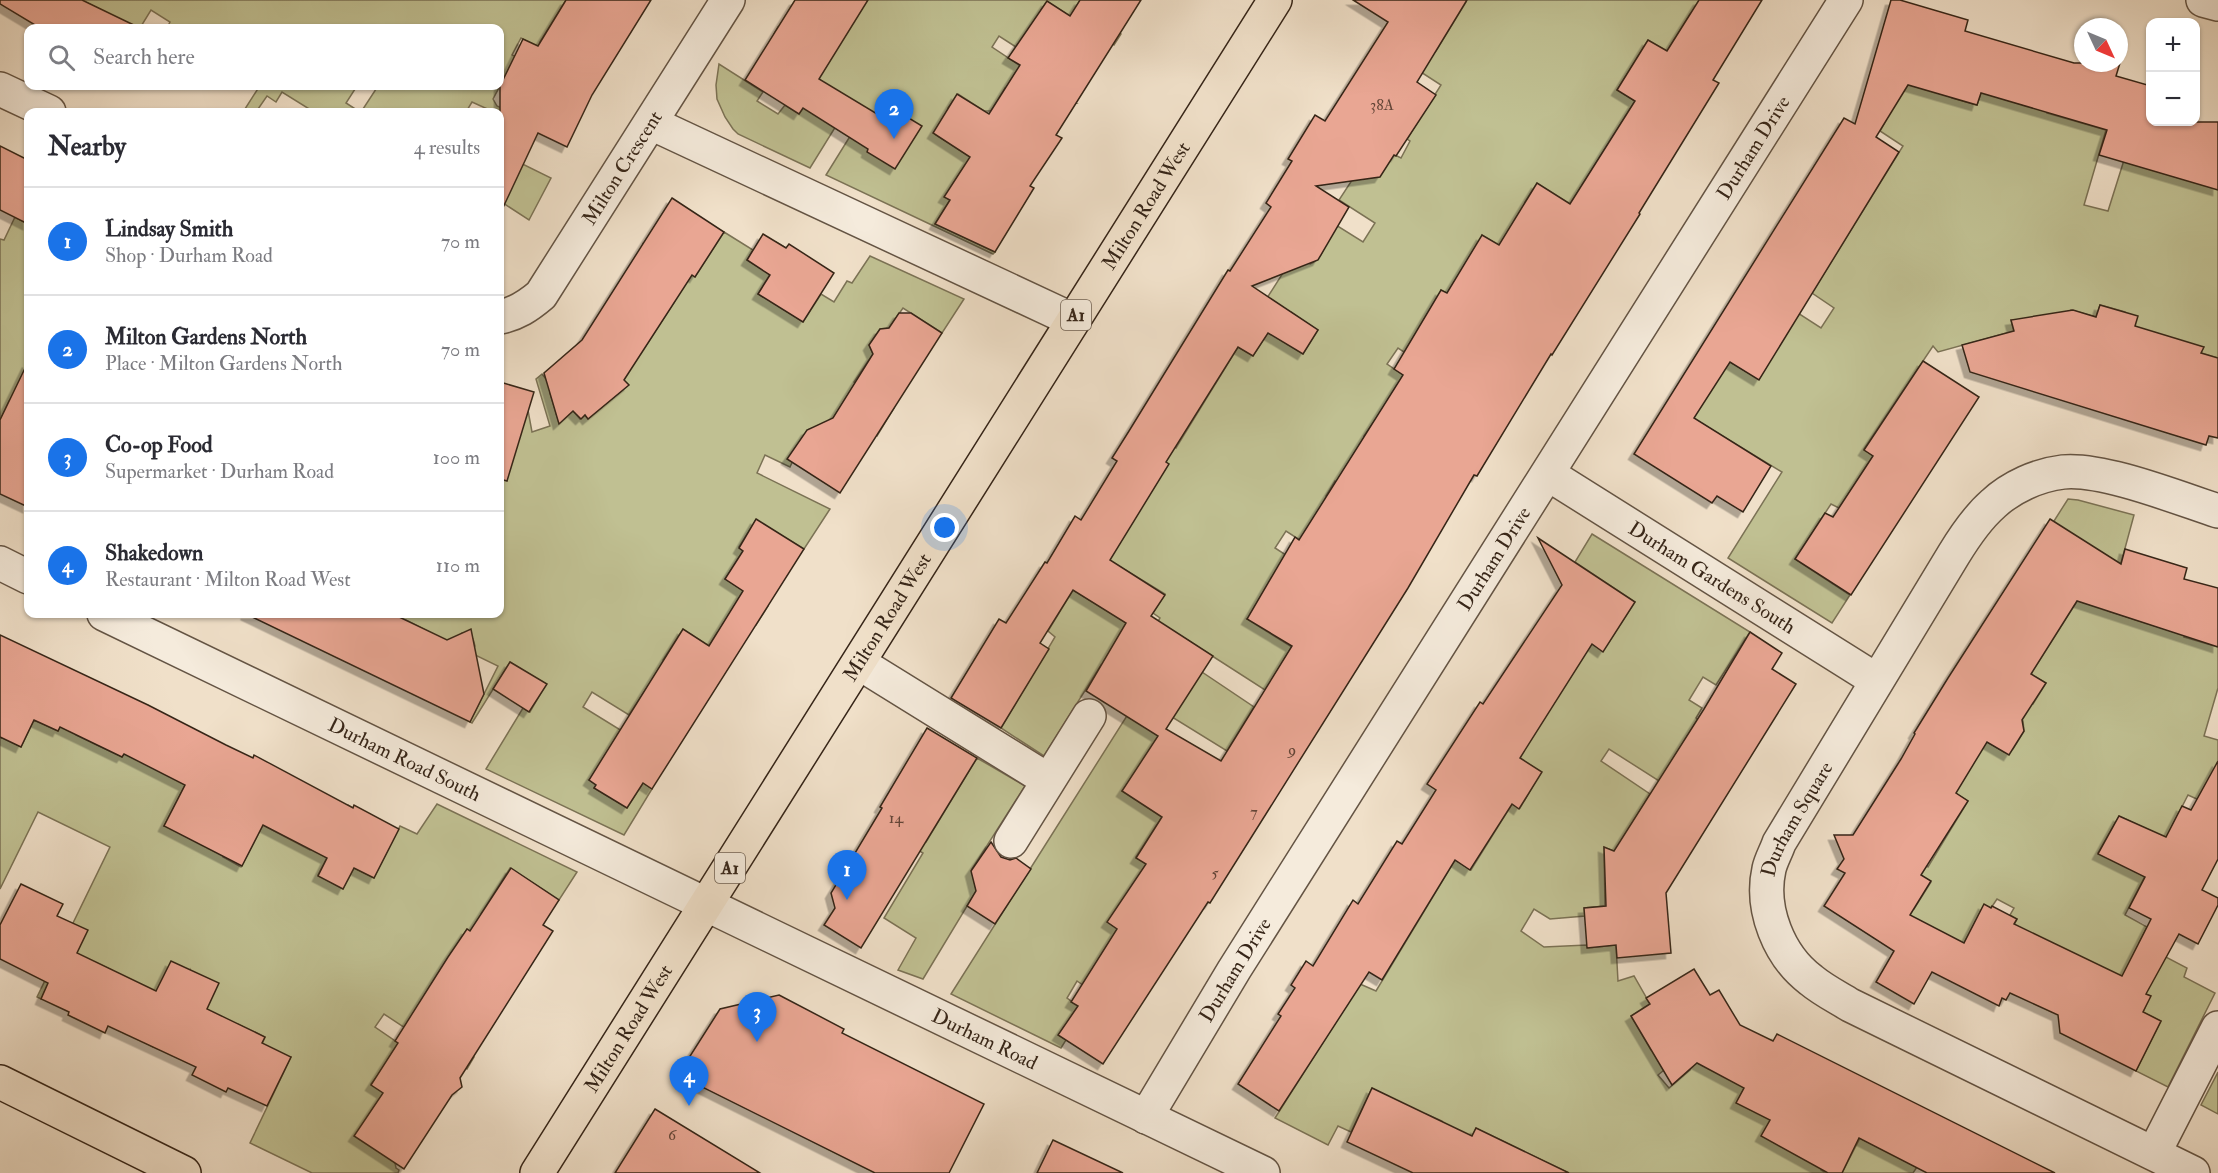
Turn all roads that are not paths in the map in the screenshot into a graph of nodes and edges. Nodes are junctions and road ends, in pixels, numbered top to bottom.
1 (728, 0) edge
2 (1275, 0) edge
3 (1846, 0) edge
4 (2203, 0) edge
5 (2218, 4) edge
6 (0, 89) edge
7 (40, 108) edge
8 (651, 123) junction
9 (504, 316) edge
10 (1073, 320) junction
11 (1548, 474) junction
12 (2218, 511) edge
13 (0, 563) edge
14 (24, 575) edge
15 (112, 618) edge
16 (859, 663) junction
17 (1876, 680) junction
18 (1089, 716) dead end
19 (1048, 780) junction
20 (1011, 841) dead end
21 (707, 904) junction
22 (2218, 1028) edge
23 (0, 1082) edge
24 (1146, 1117) junction
25 (2154, 1153) junction
26 (184, 1173) edge
27 (537, 1173) edge
28 (1263, 1173) edge
29 (2193, 1173) edge

1 - 8 street, Milton Crescent
2 - 10 main road, Milton Road West / A1
3 - 11 street, Durham Drive
4 - 5 street
6 - 7 street
8 - 9 street, Milton Crescent
8 - 10 street
10 - 16 main road, Milton Road West / A1
11 - 17 street, Durham Gardens South
11 - 24 street, Durham Drive
12 - 17 street, Durham Square
13 - 14 street
15 - 21 street, Durham Road South
16 - 19 street
16 - 21 main road, Milton Road West / A1
17 - 25 street, Durham Square
18 - 19 street
19 - 20 street
21 - 24 street, Durham Road
21 - 27 main road, Milton Road West / A1
22 - 25 street
23 - 26 main road
24 - 28 street, Durham Road
25 - 29 street, Durham Square

